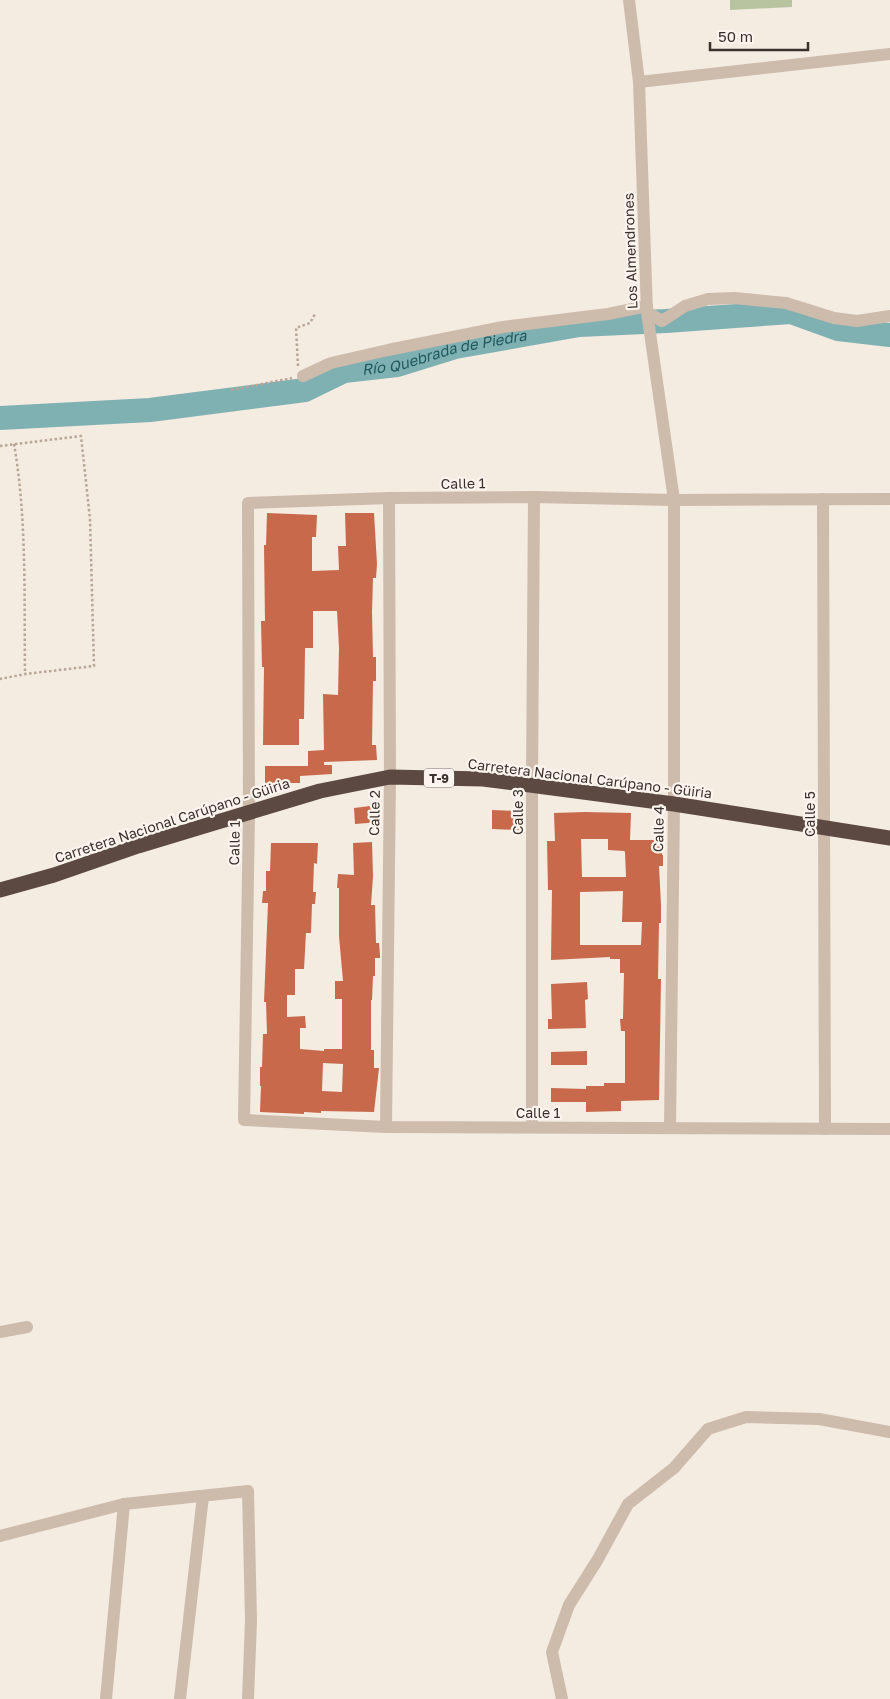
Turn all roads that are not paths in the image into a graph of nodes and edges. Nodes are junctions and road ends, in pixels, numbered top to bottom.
1 (629, 0) edge
2 (890, 54) edge
3 (639, 82) junction
4 (647, 309) junction
5 (890, 316) edge
6 (303, 376) road end
7 (534, 497) junction
8 (389, 498) junction
9 (822, 499) junction
10 (890, 499) edge
11 (674, 500) junction
12 (390, 777) junction
13 (532, 786) junction
14 (674, 804) junction
15 (249, 814) junction
16 (824, 828) junction
17 (890, 838) edge
18 (0, 890) edge
19 (386, 1127) junction
20 (532, 1127) junction
21 (670, 1128) junction
22 (825, 1129) junction
23 (890, 1129) edge
24 (27, 1326) dead end
25 (0, 1332) edge
26 (890, 1432) edge
27 (203, 1496) junction
28 (124, 1504) junction
29 (0, 1536) edge
30 (106, 1699) edge
31 (180, 1699) edge
32 (248, 1699) edge
33 (562, 1699) edge

1 - 3 street, Los Almendrones
2 - 3 street
3 - 4 street, Los Almendrones
4 - 5 street
4 - 6 street
4 - 11 street, Los Almendrones
7 - 8 street, Calle 1
7 - 11 street, Calle 1
7 - 13 street, Calle 3
8 - 12 street, Calle 2
8 - 15 street, Calle 1
9 - 10 street, Calle 1
9 - 11 street, Calle 1
9 - 16 street, Calle 5
11 - 14 street, Calle 4
12 - 13 highway, Carretera Nacional Carúpano - Güiria / T-9
12 - 15 highway, Carretera Nacional Carúpano - Güiria / T-9
12 - 19 street, Calle 2
13 - 14 highway, Carretera Nacional Carúpano - Güiria / T-9
13 - 20 street, Calle 3
14 - 16 highway, Carretera Nacional Carúpano - Güiria / T-9
14 - 21 street, Calle 4
15 - 18 highway, Carretera Nacional Carúpano - Güiria / T-9
15 - 19 street, Calle 1
16 - 17 highway, Carretera Nacional Carúpano - Güiria / T-9
16 - 22 street, Calle 5
19 - 20 street, Calle 1
20 - 21 street, Calle 1
21 - 22 street, Calle 1
22 - 23 street, Calle 1
24 - 25 street
26 - 33 street
27 - 28 street
27 - 31 street
27 - 32 street
28 - 29 street
28 - 30 street

